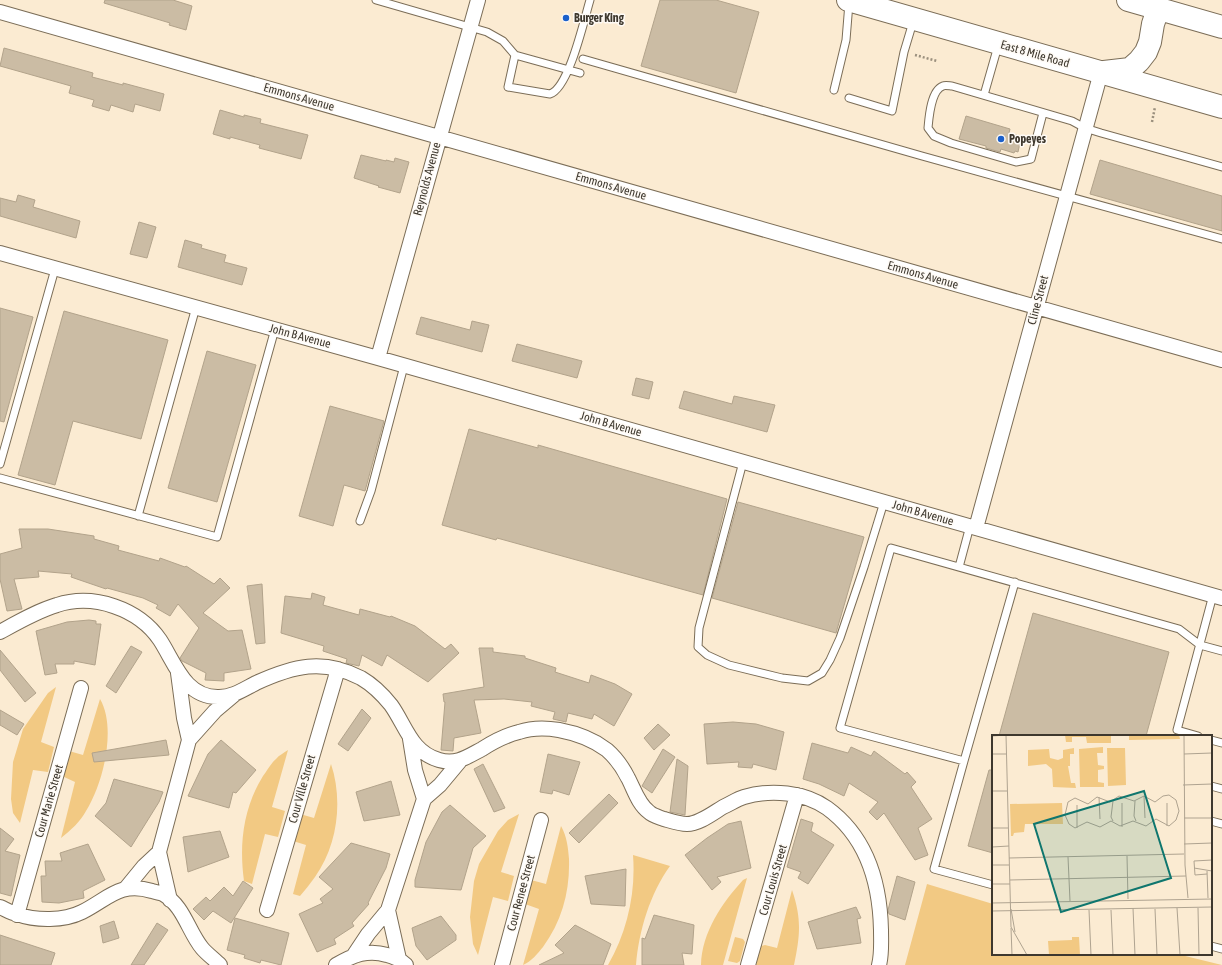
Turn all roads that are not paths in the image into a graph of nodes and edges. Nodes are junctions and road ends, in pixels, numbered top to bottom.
1 (376, 0) edge
2 (478, 0) edge
3 (590, 0) edge
4 (849, 0) edge
5 (1128, 0) edge
6 (1159, 6) junction
7 (0, 12) edge
8 (914, 20) junction
9 (1222, 27) edge
10 (471, 28) junction
11 (998, 44) junction
12 (515, 55) junction
13 (583, 59) dead end
14 (569, 70) junction
15 (1101, 72) junction
16 (580, 73) dead end
17 (834, 90) dead end
18 (984, 95) junction
19 (849, 98) dead end
20 (1222, 107) edge
21 (1044, 113) junction
22 (1085, 128) junction
23 (439, 137) junction
24 (1222, 167) edge
25 (1067, 196) junction
26 (1222, 239) edge
27 (0, 253) edge
28 (55, 269) junction
29 (1037, 307) junction
30 (196, 308) junction
31 (275, 329) junction
32 (378, 358) junction
33 (1222, 360) edge
34 (404, 366) junction
35 (743, 462) junction
36 (0, 464) edge
37 (0, 478) edge
38 (884, 502) junction
39 (138, 516) junction
40 (360, 522) dead end
41 (973, 527) junction
42 (959, 567) junction
43 (1015, 582) junction
44 (1217, 596) edge
45 (0, 632) edge
46 (1200, 645) junction
47 (1222, 651) edge
48 (338, 669) junction
49 (177, 671) junction
50 (81, 688) dead end
51 (234, 694) junction
52 (1194, 735) edge
53 (410, 737) junction
54 (189, 740) junction
55 (1212, 740) edge
56 (1222, 743) edge
57 (460, 761) junction
58 (964, 761) junction
59 (1212, 786) edge
60 (1222, 789) edge
61 (797, 795) junction
62 (424, 799) junction
63 (541, 820) dead end
64 (1212, 821) edge
65 (1222, 824) edge
66 (159, 852) junction
67 (992, 885) edge
68 (126, 888) junction
69 (170, 900) junction
70 (0, 907) edge
71 (267, 910) dead end
72 (388, 910) junction
73 (17, 915) junction
74 (1212, 946) edge
75 (1222, 949) edge
76 (354, 955) junction
77 (403, 962) edge
78 (220, 965) edge
79 (336, 965) edge
80 (502, 965) edge
81 (748, 965) edge
82 (880, 965) edge

1 - 10 lane
2 - 10 street, Reynolds Avenue
3 - 14 lane
4 - 8 highway, East 8 Mile Road
4 - 17 lane
5 - 6 highway
6 - 9 highway
6 - 15 highway
7 - 23 street, Emmons Avenue
8 - 11 highway, East 8 Mile Road
8 - 19 lane
10 - 12 lane
10 - 23 street, Reynolds Avenue
11 - 15 highway, East 8 Mile Road
11 - 18 lane
12 - 14 lane
12 - 14 lane
13 - 25 lane
14 - 16 lane
15 - 20 highway, East 8 Mile Road
15 - 22 street, Cline Street
18 - 21 lane
18 - 21 lane
21 - 22 lane
22 - 24 lane
22 - 25 street, Cline Street
23 - 29 street, Emmons Avenue
23 - 32 street, Reynolds Avenue
25 - 26 lane
25 - 29 street, Cline Street
27 - 28 street, John B Avenue
28 - 30 street, John B Avenue
28 - 36 lane
29 - 33 street, Emmons Avenue
29 - 41 street, Cline Street
30 - 31 street, John B Avenue
30 - 39 lane
31 - 32 street, John B Avenue
31 - 39 lane
32 - 34 street, John B Avenue
34 - 35 street, John B Avenue
34 - 40 lane
35 - 38 street, John B Avenue
35 - 38 lane
37 - 39 lane
38 - 41 street, John B Avenue
41 - 42 lane
41 - 44 street, John B Avenue
42 - 43 lane
42 - 58 lane
43 - 46 lane
43 - 58 lane
44 - 46 lane
45 - 49 street
46 - 47 lane
46 - 52 lane
48 - 51 street
48 - 53 street
48 - 71 street, Cour Ville Street
49 - 51 street
49 - 54 street
50 - 73 street, Cour Marie Street
51 - 54 street
53 - 57 street
53 - 62 street
54 - 66 street
55 - 56 lane
57 - 61 street
57 - 62 street
58 - 67 lane
59 - 60 lane
61 - 81 street, Cour Louis Street
61 - 82 street
62 - 72 street
63 - 80 street, Cour Renee Street
64 - 65 lane
66 - 68 street
66 - 69 street
68 - 69 street
68 - 73 street
69 - 78 street
70 - 73 street
72 - 76 street
72 - 77 street
74 - 75 lane
76 - 77 street
76 - 79 street

